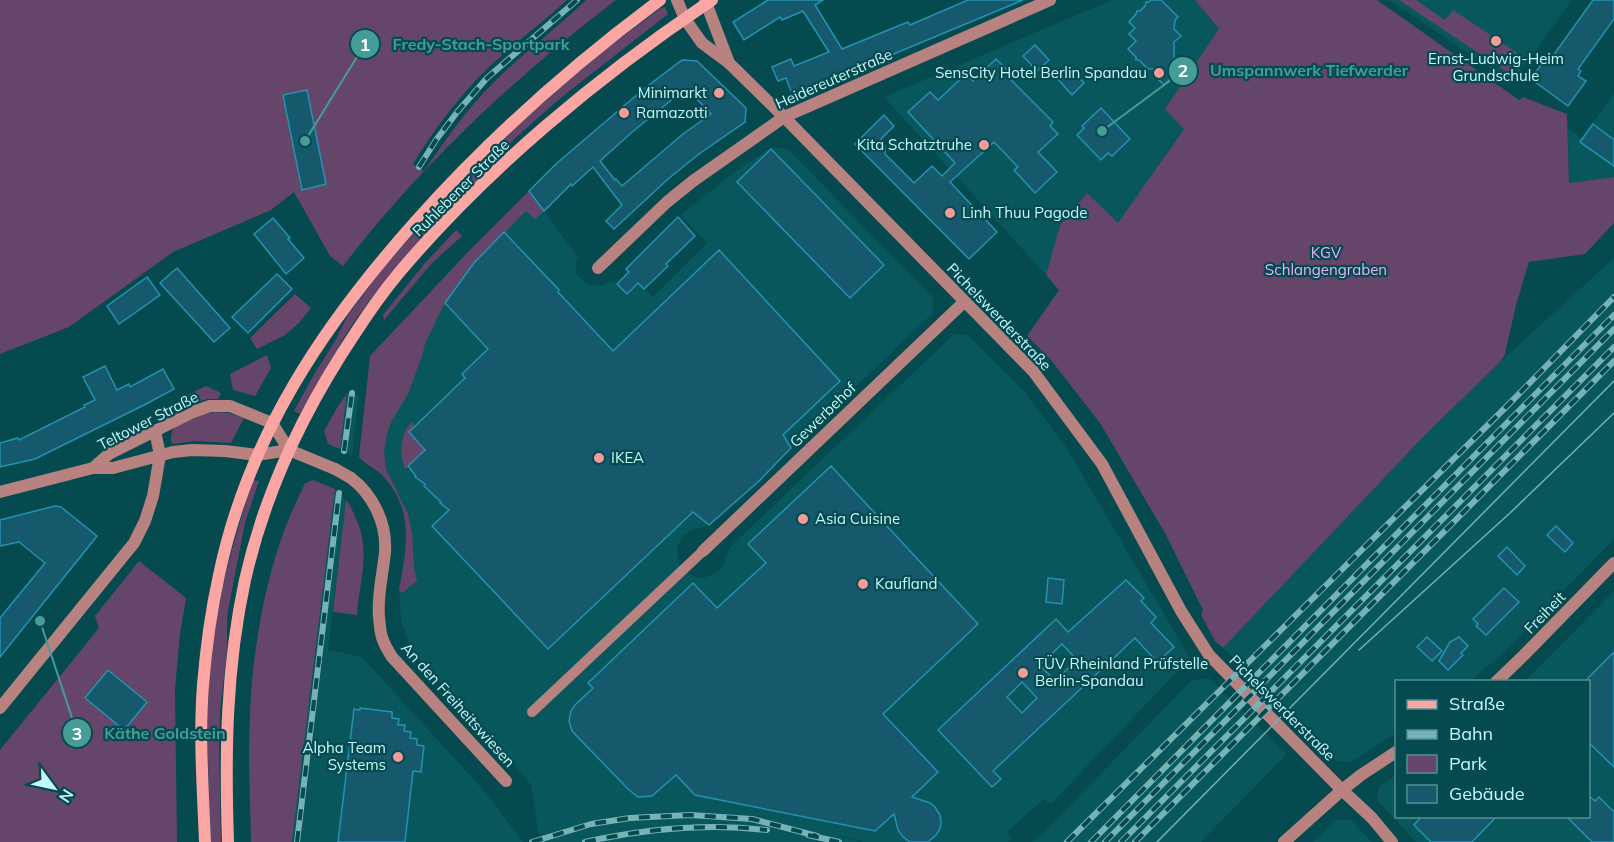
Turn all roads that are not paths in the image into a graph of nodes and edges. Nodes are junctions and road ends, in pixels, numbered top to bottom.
1 (660, 0) edge
2 (677, 0) edge
3 (1050, 0) edge
4 (708, 1) edge
5 (685, 19) junction
6 (729, 63) junction
7 (783, 117) junction
8 (598, 268) dead end
9 (964, 302) junction
10 (273, 423) junction
11 (154, 431) junction
12 (289, 450) junction
13 (160, 455) junction
14 (258, 455) junction
15 (93, 468) junction
16 (0, 492) edge
17 (703, 551) joint
18 (1614, 563) edge
19 (1497, 680) edge
20 (0, 708) edge
21 (532, 712) dead end
22 (1395, 753) edge
23 (506, 782) dead end
24 (1342, 790) junction
25 (205, 842) edge
26 (228, 842) edge
27 (1284, 842) edge
28 (1392, 842) edge

1 - 10 main road, Ruhlebener Straße
2 - 5 street, Pichelswerderstraße
3 - 7 street, Heidereuterstraße
4 - 5 main road, Ruhlebener Straße
4 - 6 street, Pichelswerderstraße
5 - 6 street, Pichelswerderstraße
5 - 12 main road, Ruhlebener Straße
6 - 7 street, Pichelswerderstraße
7 - 8 street, Heidereuterstraße
7 - 9 street, Pichelswerderstraße
9 - 17 street, Gewerbehof
9 - 24 street, Pichelswerderstraße
10 - 11 street, Teltower Straße
10 - 12 street
10 - 14 main road, Ruhlebener Straße
11 - 13 street
11 - 15 street, Teltower Straße
12 - 14 street, Teltower Straße
12 - 23 street, An den Freiheitswiesen, bridge
12 - 26 main road, Ruhlebener Straße
13 - 14 street, Teltower Straße
13 - 15 street, Teltower Straße
13 - 20 street
14 - 25 main road, Ruhlebener Straße
15 - 16 street, Teltower Straße
17 - 21 street
18 - 19 street, Freiheit
22 - 24 street
24 - 27 street
24 - 28 street, Pichelswerderstraße

